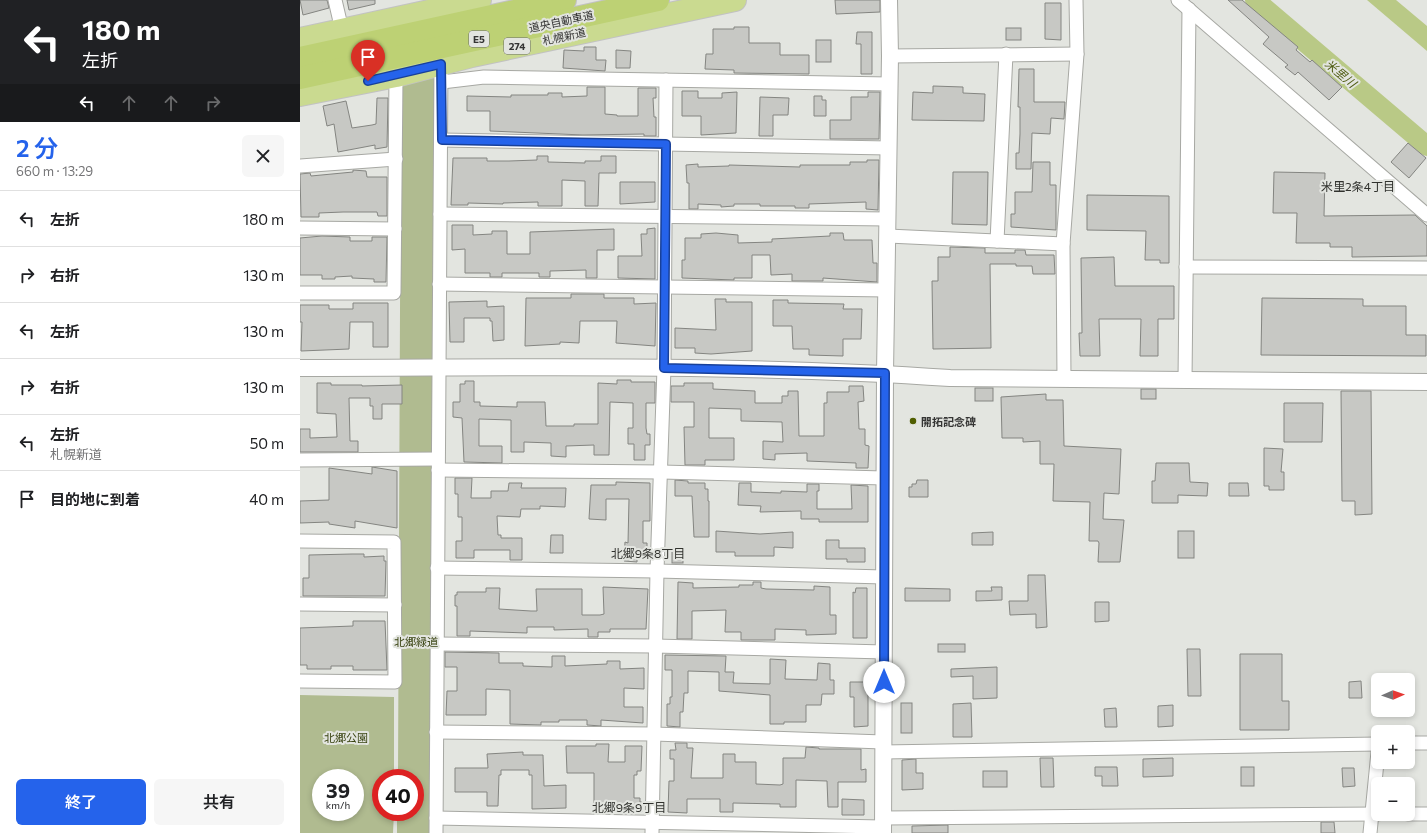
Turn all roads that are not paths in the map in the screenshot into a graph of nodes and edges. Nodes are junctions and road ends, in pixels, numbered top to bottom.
1 (334, 0) edge
2 (480, 0) edge
3 (565, 0) edge
4 (658, 0) edge
5 (735, 0) edge
6 (889, 0) edge
7 (1076, 0) edge
8 (1178, 0) edge
9 (1188, 9) junction
10 (342, 30) junction
11 (300, 42) edge
12 (1006, 54) junction
13 (1077, 54) junction
14 (890, 56) junction
15 (441, 73) junction
16 (396, 76) junction
17 (300, 78) edge
18 (666, 80) junction
19 (889, 84) junction
20 (300, 95) edge
21 (442, 140) junction
22 (666, 144) junction
23 (888, 148) junction
24 (396, 159) junction
25 (300, 166) edge
26 (440, 214) junction
27 (1427, 215) edge
28 (664, 216) junction
29 (888, 219) junction
30 (300, 228) edge
31 (395, 229) junction
32 (888, 236) junction
33 (997, 241) junction
34 (1063, 244) junction
35 (1186, 267) junction
36 (1427, 268) edge
37 (439, 284) junction
38 (664, 287) junction
39 (888, 290) junction
40 (300, 293) edge
41 (300, 368) edge
42 (439, 368) junction
43 (664, 368) junction
44 (885, 373) junction
45 (1064, 379) junction
46 (1185, 380) junction
47 (1427, 382) edge
48 (300, 460) edge
49 (438, 465) junction
50 (662, 472) junction
51 (884, 478) junction
52 (300, 541) edge
53 (437, 568) junction
54 (657, 571) junction
55 (884, 577) junction
56 (300, 604) edge
57 (395, 605) junction
58 (437, 644) junction
59 (655, 646) junction
60 (884, 652) junction
61 (300, 681) edge
62 (436, 732) junction
63 (654, 734) junction
64 (1427, 743) edge
65 (1371, 744) edge
66 (1415, 744) edge
67 (883, 747) junction
68 (1371, 814) edge
69 (1415, 814) edge
70 (1427, 814) edge
71 (436, 818) junction
72 (1373, 821) edge
73 (883, 826) edge
74 (652, 828) edge
75 (436, 833) edge
76 (1370, 833) edge

1 - 10 street
2 - 10 highway
3 - 11 highway, 道央自動車道 / E5
4 - 17 highway, 道央自動車道 / E5
5 - 15 highway, 札幌新道 / 274
6 - 14 street
7 - 13 street
8 - 9 street
9 - 27 street
9 - 35 street
10 - 11 highway
12 - 13 street
12 - 14 street
12 - 33 street
13 - 34 street
14 - 19 street
15 - 16 highway, 札幌新道 / 274
15 - 18 street
15 - 21 street
16 - 20 highway, 札幌新道 / 274
16 - 24 street
18 - 19 street
18 - 22 street
19 - 23 street
21 - 22 street
21 - 26 street
22 - 23 street
22 - 28 street
23 - 29 street
24 - 25 street
24 - 31 street
26 - 28 street
26 - 37 street
28 - 29 street
28 - 38 street
29 - 32 street
30 - 31 street
31 - 40 street
32 - 33 street
32 - 39 street
33 - 34 street
34 - 45 street
35 - 36 street
35 - 46 street
37 - 38 street
37 - 42 street
38 - 39 street
38 - 43 street
39 - 44 street
41 - 42 street
42 - 43 street
42 - 49 street
43 - 44 street
43 - 50 street
44 - 45 street
44 - 51 street
45 - 46 street
46 - 47 street
48 - 49 street
49 - 50 street
49 - 53 street
50 - 51 street
50 - 54 street
51 - 55 street
52 - 57 street
53 - 54 street
53 - 58 street
54 - 55 street
54 - 59 street
55 - 60 street
56 - 57 street
57 - 61 street
58 - 59 street
58 - 62 street
59 - 60 street
59 - 63 street
60 - 67 street
62 - 63 street
62 - 71 street
63 - 67 street
63 - 74 street
64 - 66 street
65 - 67 street
67 - 73 street
68 - 73 street
69 - 70 street
71 - 74 street
71 - 75 street
72 - 76 street
73 - 74 street

